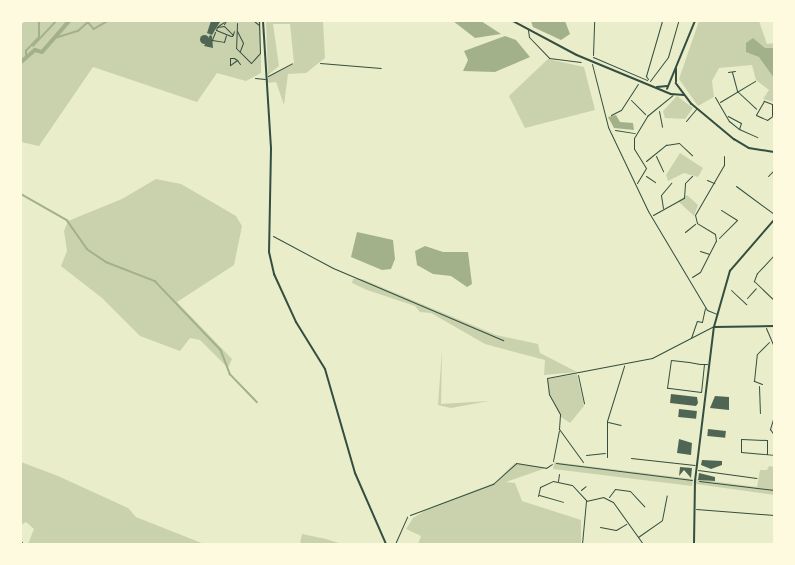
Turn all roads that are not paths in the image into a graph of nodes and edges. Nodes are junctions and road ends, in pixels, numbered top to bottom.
1 (232, 21) edge
2 (240, 21) edge
3 (254, 21) edge
4 (261, 21) edge
5 (513, 21) edge
6 (695, 21) edge
7 (225, 22) edge
8 (237, 23) junction
9 (260, 26) junction
10 (217, 27) junction
11 (223, 29) junction
12 (216, 30) junction
13 (236, 30) junction
14 (528, 30) junction
15 (228, 31) junction
16 (226, 34) junction
17 (232, 35) junction
18 (236, 38) junction
19 (220, 40) junction
20 (219, 45) dead end
21 (239, 52) junction
22 (237, 60) dead end
23 (580, 62) dead end
24 (593, 62) junction
25 (292, 63) dead end
26 (240, 64) dead end
27 (676, 68) junction
28 (735, 71) dead end
29 (728, 72) dead end
30 (732, 72) junction
31 (255, 78) dead end
32 (265, 78) junction
33 (753, 79) dead end
34 (754, 81) junction
35 (676, 83) junction
36 (638, 84) dead end
37 (668, 85) junction
38 (757, 85) dead end
39 (653, 87) junction
40 (678, 87) junction
41 (638, 88) junction
42 (642, 88) dead end
43 (738, 91) junction
44 (668, 92) junction
45 (675, 93) junction
46 (684, 95) junction
47 (715, 97) dead end
48 (630, 99) junction
49 (667, 102) junction
50 (718, 103) junction
51 (697, 108) junction
52 (659, 109) junction
53 (758, 110) junction
54 (611, 115) dead end
55 (773, 115) edge
56 (647, 116) junction
57 (728, 116) junction
58 (688, 119) junction
59 (686, 121) dead end
60 (692, 121) dead end
61 (667, 126) dead end
62 (739, 129) junction
63 (615, 130) dead end
64 (636, 134) junction
65 (757, 137) dead end
66 (774, 152) edge
67 (655, 154) junction
68 (692, 155) dead end
69 (724, 156) dead end
70 (644, 162) junction
71 (774, 170) edge
72 (663, 171) dead end
73 (645, 176) junction
74 (692, 176) dead end
75 (768, 176) dead end
76 (707, 180) dead end
77 (656, 182) dead end
78 (671, 183) dead end
79 (714, 183) junction
80 (635, 184) junction
81 (736, 186) dead end
82 (664, 210) junction
83 (721, 210) dead end
84 (774, 214) edge
85 (652, 216) junction
86 (774, 220) edge
87 (697, 223) junction
88 (685, 232) dead end
89 (717, 238) junction
90 (700, 251) dead end
91 (709, 255) junction
92 (774, 255) edge
93 (770, 259) junction
94 (774, 264) edge
95 (690, 278) junction
96 (757, 287) junction
97 (731, 290) dead end
98 (745, 299) junction
99 (774, 300) edge
100 (746, 304) dead end
101 (705, 306) junction
102 (717, 314) junction
103 (766, 326) junction
104 (774, 326) edge
105 (714, 327) junction
106 (691, 338) junction
107 (770, 342) junction
108 (774, 344) edge
109 (774, 347) edge
110 (624, 364) junction
111 (704, 364) junction
112 (709, 364) junction
113 (755, 365) junction
114 (761, 366) dead end
115 (578, 373) junction
116 (774, 383) edge
117 (774, 387) edge
118 (584, 403) dead end
119 (760, 413) dead end
120 (774, 416) edge
121 (608, 421) junction
122 (621, 425) dead end
123 (559, 429) junction
124 (774, 435) edge
125 (606, 453) junction
126 (767, 454) junction
127 (586, 455) dead end
128 (774, 456) edge
129 (607, 457) dead end
130 (631, 458) dead end
131 (553, 461) dead end
132 (583, 462) dead end
133 (697, 466) junction
134 (696, 470) junction
135 (559, 474) dead end
136 (756, 478) dead end
137 (558, 482) junction
138 (586, 486) dead end
139 (579, 492) junction
140 (667, 495) dead end
141 (608, 498) junction
142 (586, 501) junction
143 (563, 502) dead end
144 (644, 506) dead end
145 (694, 508) junction
146 (774, 516) edge
147 (407, 517) road end
148 (628, 523) junction
149 (600, 527) dead end
150 (638, 537) junction
151 (21, 541) edge
152 (23, 544) edge
153 (387, 544) edge
154 (396, 544) edge
155 (582, 544) edge
156 (643, 544) edge
157 (694, 544) edge

1 - 8 street
2 - 8 street
3 - 9 street
4 - 9 street
4 - 32 main road
5 - 14 street
6 - 27 street
7 - 10 street
7 - 11 street
8 - 13 street
9 - 21 street
10 - 11 street
10 - 12 street
11 - 12 street
11 - 15 street
11 - 15 street
11 - 16 street
12 - 19 street
13 - 17 street
13 - 18 street
13 - 21 street
14 - 23 street
14 - 24 street
15 - 17 street
16 - 17 street
16 - 19 street
17 - 18 street
18 - 21 street
19 - 20 street
22 - 26 street
24 - 39 street
24 - 80 street
25 - 32 street
27 - 35 street
27 - 37 street
28 - 30 street
29 - 30 street
30 - 43 street
31 - 32 street
32 - 153 main road
33 - 34 street
34 - 38 street
34 - 43 street
35 - 37 street
35 - 40 street
36 - 41 street
37 - 39 street
37 - 44 street
39 - 44 street
40 - 45 street
40 - 46 street
41 - 42 street
41 - 48 street
43 - 50 street
43 - 53 street
44 - 45 street
44 - 49 street
45 - 46 street
45 - 49 street
46 - 51 street
47 - 50 street
48 - 54 street
48 - 56 street
49 - 52 street
50 - 57 street
51 - 58 street
51 - 66 street
52 - 56 street
52 - 61 street
53 - 55 street
53 - 55 street
56 - 64 street
57 - 62 street
57 - 62 street
58 - 59 street
58 - 60 street
62 - 65 street
63 - 64 street
64 - 70 street
67 - 68 street
67 - 70 street
67 - 72 street
69 - 79 street
70 - 73 street
71 - 75 street
73 - 77 street
73 - 80 street
74 - 82 street
76 - 79 street
78 - 82 street
79 - 87 street
80 - 85 street
81 - 84 street
82 - 85 street
83 - 89 street
85 - 95 street
86 - 102 street
87 - 88 street
87 - 89 street
89 - 91 street
90 - 91 street
91 - 95 street
92 - 93 street
93 - 94 street
93 - 96 street
95 - 101 street
96 - 98 street
96 - 99 street
97 - 98 street
98 - 100 street
101 - 102 street
101 - 106 street
102 - 105 street
103 - 104 street
103 - 105 street
103 - 107 street
105 - 106 street
105 - 112 street
106 - 110 street
107 - 108 street
107 - 109 street
107 - 113 street
110 - 115 street
110 - 121 street
111 - 111 street
111 - 112 street
112 - 133 street
113 - 114 street
113 - 119 street
115 - 118 street
115 - 123 street
116 - 117 street
120 - 124 street
121 - 122 street
121 - 125 street
123 - 131 street
123 - 132 street
125 - 127 street
125 - 129 street
126 - 126 street
126 - 128 street
130 - 133 street
133 - 134 street
134 - 136 street
134 - 145 street
135 - 137 street
137 - 139 street
137 - 143 street
138 - 139 street
139 - 142 street
140 - 150 street
141 - 142 street
141 - 144 street
141 - 148 street
142 - 155 street
145 - 146 street
145 - 157 street
147 - 154 street
148 - 149 street
148 - 150 street
150 - 156 street
151 - 152 street

